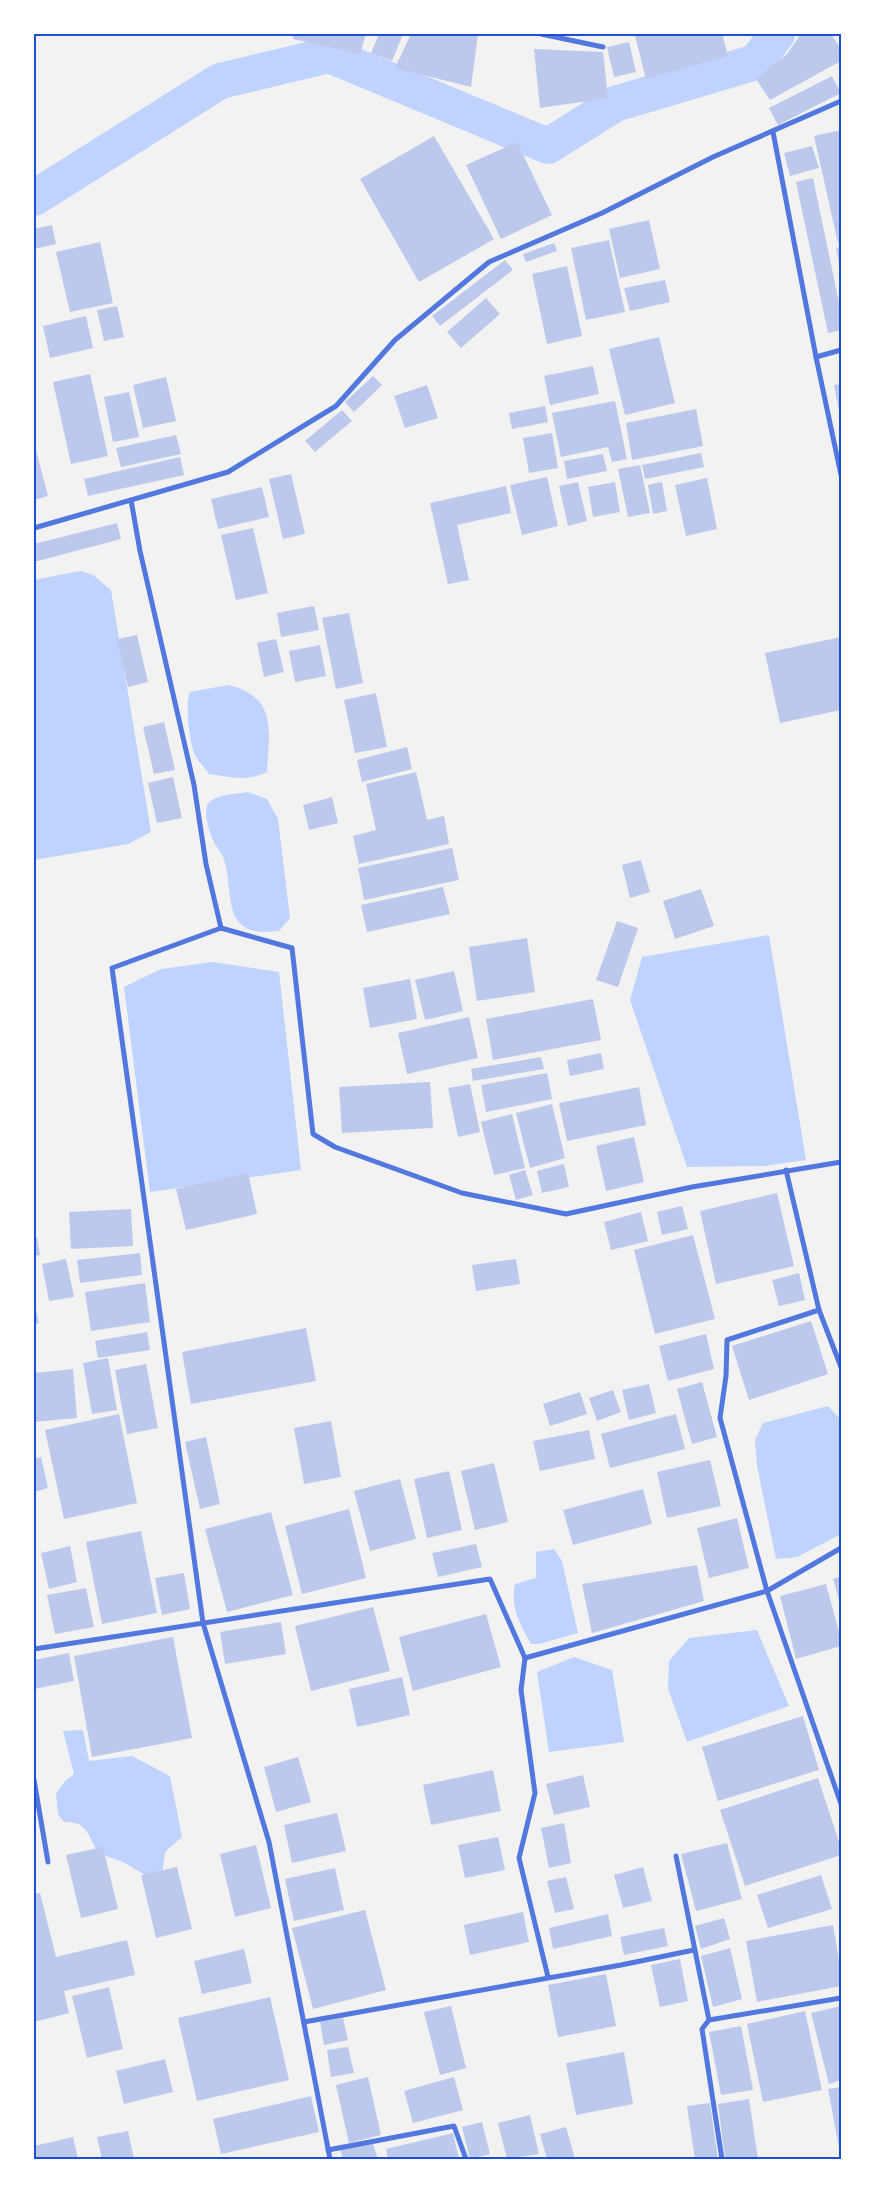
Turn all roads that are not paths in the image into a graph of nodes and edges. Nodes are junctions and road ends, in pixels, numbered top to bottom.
1 (541, 34) edge
2 (603, 47) dead end
3 (841, 101) edge
4 (773, 132) junction
5 (841, 350) edge
6 (816, 357) junction
7 (841, 475) edge
8 (131, 500) junction
9 (34, 528) edge
10 (221, 928) junction
11 (841, 1162) edge
12 (786, 1170) junction
13 (819, 1310) junction
14 (841, 1367) edge
15 (841, 1548) edge
16 (767, 1591) junction
17 (204, 1623) junction
18 (34, 1650) edge
19 (525, 1658) junction
20 (34, 1780) edge
21 (841, 1804) edge
22 (676, 1856) dead end
23 (48, 1862) dead end
24 (694, 1950) junction
25 (548, 1977) junction
26 (841, 1998) edge
27 (709, 2020) junction
28 (304, 2022) junction
29 (328, 2150) junction
30 (330, 2159) edge
31 (466, 2159) edge
32 (722, 2159) edge

1 - 2 street
3 - 4 street
4 - 6 street
4 - 8 street
5 - 6 street
6 - 7 street
8 - 9 street
8 - 10 street
10 - 12 street
10 - 17 street
11 - 12 street
12 - 13 street
13 - 14 street
13 - 16 street
15 - 16 street
16 - 19 street
16 - 21 street
17 - 18 street
17 - 19 street
17 - 28 street
19 - 25 street
20 - 23 street
22 - 24 street
24 - 25 street
24 - 27 street
25 - 28 street
26 - 27 street
27 - 32 street
28 - 29 street
29 - 30 street
29 - 31 street

